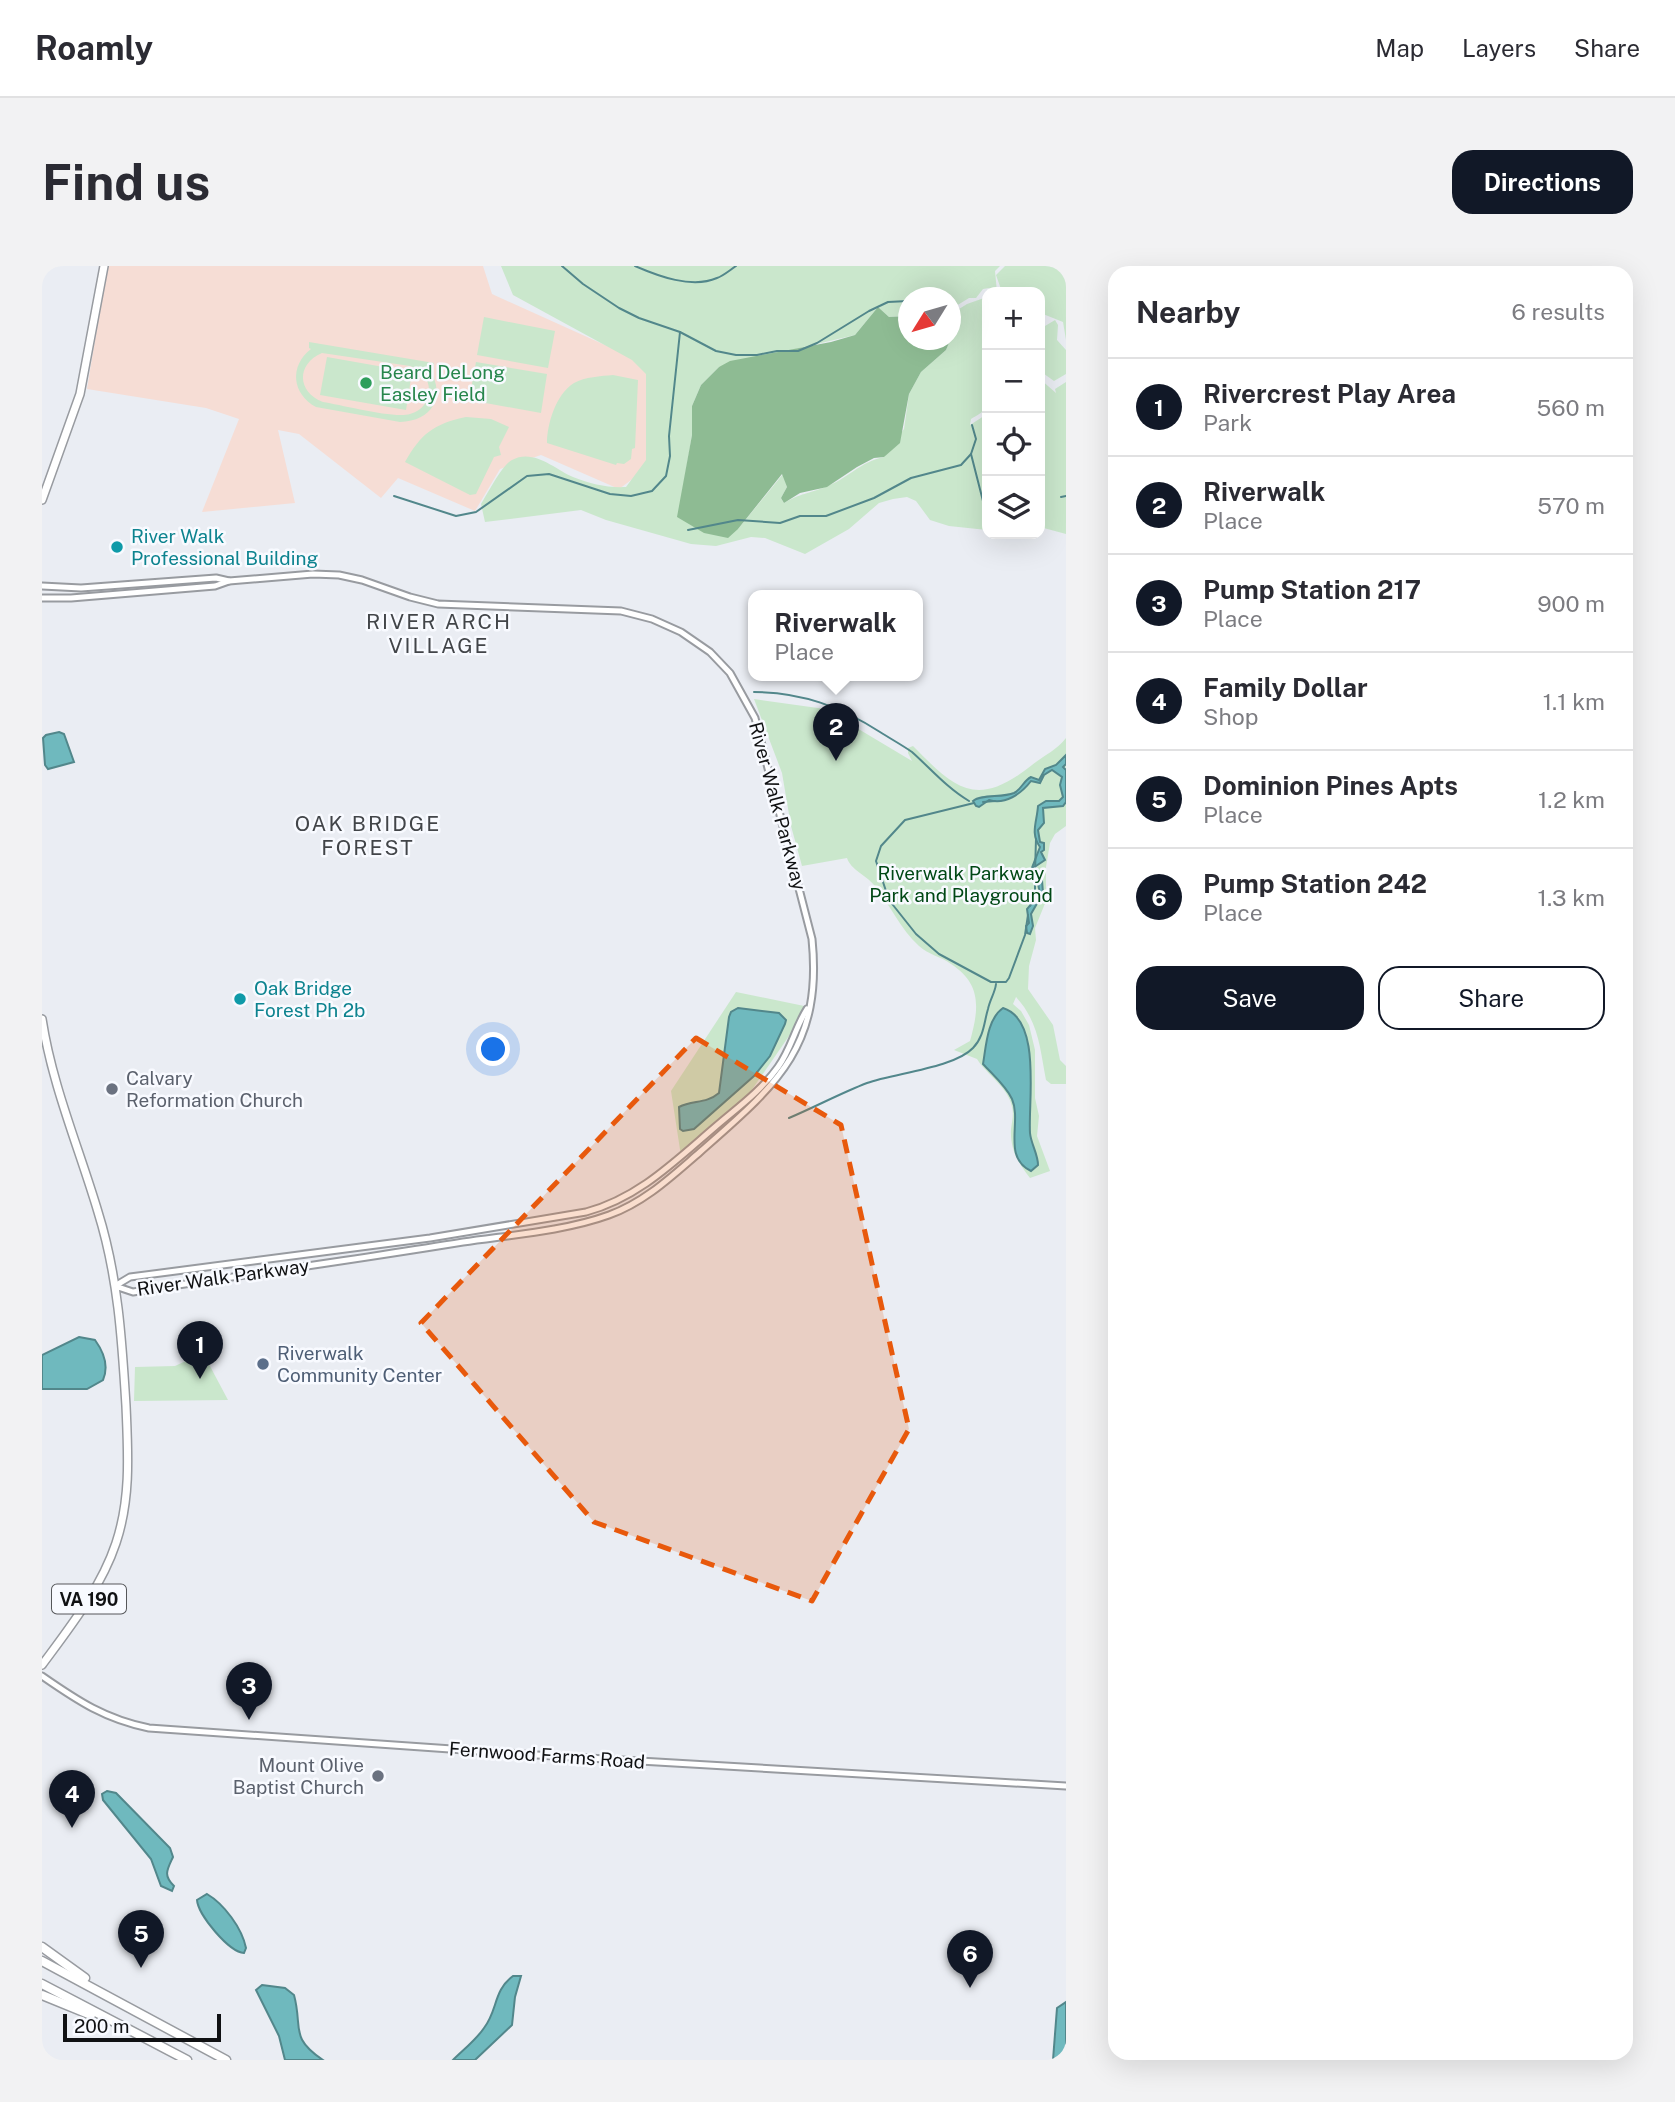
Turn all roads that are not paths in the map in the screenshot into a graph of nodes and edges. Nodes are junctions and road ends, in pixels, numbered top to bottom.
1 (104, 266) edge
2 (42, 500) edge
3 (229, 582) junction
4 (42, 586) edge
5 (42, 597) edge
6 (809, 1007) junction
7 (42, 1019) edge
8 (115, 1286) junction
9 (42, 1665) edge
10 (42, 1676) edge
11 (1066, 1786) edge
12 (42, 1947) edge
13 (42, 1961) edge
14 (42, 1984) edge
15 (42, 1995) edge
16 (119, 2001) junction
17 (155, 2044) junction
18 (187, 2060) edge
19 (226, 2060) edge

1 - 2 main road
3 - 4 street, River Walk Parkway
3 - 5 street, River Walk Parkway
3 - 6 street, River Walk Parkway
6 - 8 street, River Walk Parkway
6 - 8 street, River Walk Parkway
7 - 8 main road, VA 190
8 - 9 main road, VA 190
10 - 11 street, Fernwood Farms Road
12 - 16 highway
13 - 16 highway
14 - 17 highway
15 - 17 highway
16 - 19 highway
17 - 18 highway

